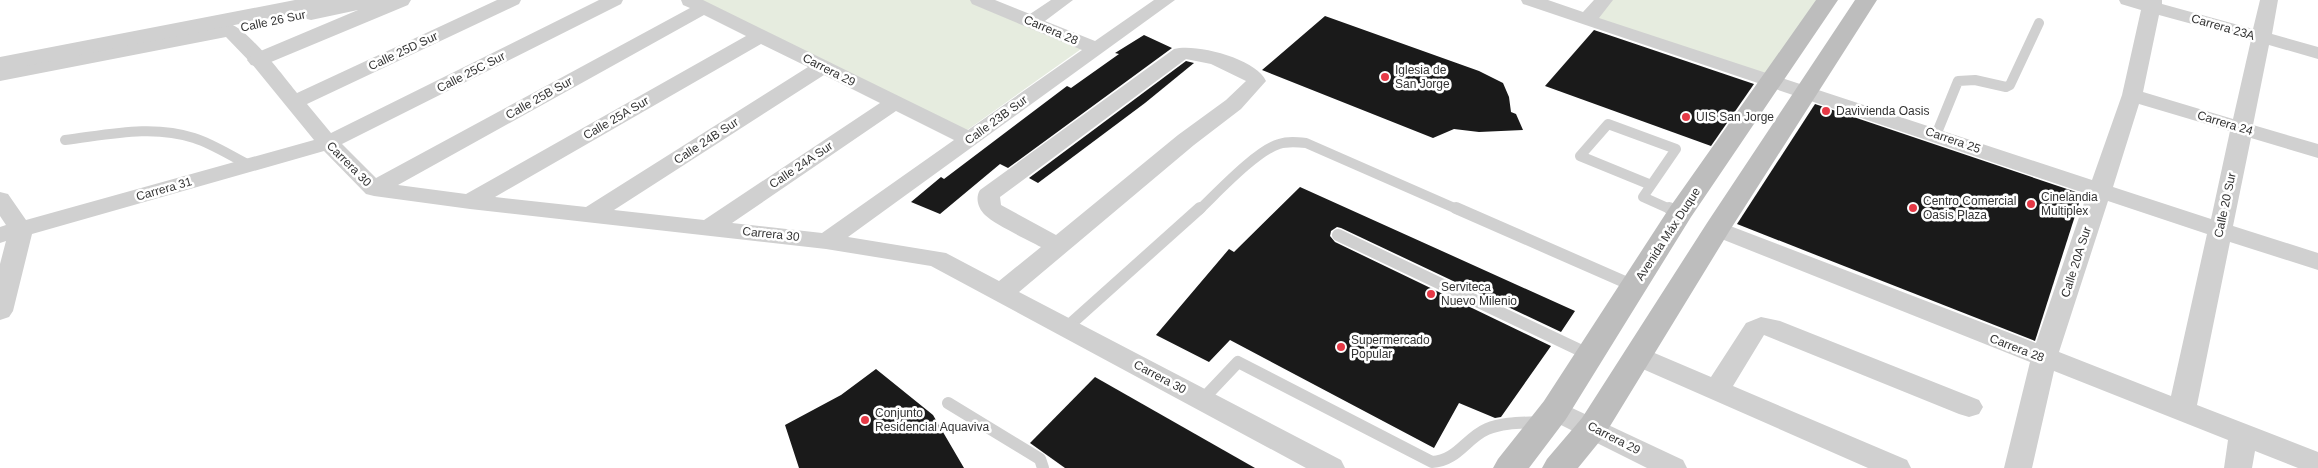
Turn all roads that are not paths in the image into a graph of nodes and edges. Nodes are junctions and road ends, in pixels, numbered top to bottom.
1 (329, 0) edge
2 (375, 0) edge
3 (400, 0) edge
4 (512, 0) edge
5 (614, 0) edge
6 (979, 0) edge
7 (1064, 0) edge
8 (1166, 0) edge
9 (1530, 0) edge
10 (1604, 0) edge
11 (1827, 0) edge
12 (1866, 0) edge
13 (2128, 0) edge
14 (2269, 0) edge
15 (2152, 3) edge
16 (696, 4) edge
17 (1586, 20) junction
18 (1032, 22) junction
19 (2039, 23) dead end
20 (227, 26) junction
21 (762, 35) junction
22 (2261, 37) junction
23 (1095, 48) junction
24 (2318, 53) edge
25 (259, 60) junction
26 (0, 64) edge
27 (822, 67) junction
28 (0, 75) edge
29 (1773, 81) junction
30 (1808, 92) junction
31 (2132, 96) junction
32 (294, 102) junction
33 (894, 103) junction
34 (2242, 128) junction
35 (1936, 135) junction
36 (969, 139) junction
37 (65, 140) dead end
38 (328, 143) junction
39 (2318, 151) edge
40 (249, 165) junction
41 (1651, 185) junction
42 (374, 189) junction
43 (2100, 190) junction
44 (0, 199) edge
45 (470, 202) junction
46 (1680, 213) junction
47 (590, 215) junction
48 (708, 228) junction
49 (1717, 229) junction
50 (2220, 231) junction
51 (10, 232) edge
52 (1338, 234) dead end
53 (826, 241) junction
54 (1058, 246) junction
55 (2318, 262) edge
56 (1634, 286) junction
57 (1001, 293) junction
58 (1, 305) edge
59 (1066, 328) junction
60 (1590, 355) junction
61 (1638, 356) junction
62 (2044, 358) junction
63 (1717, 390) junction
64 (1202, 400) junction
65 (948, 403) dead end
66 (1969, 406) dead end
67 (2182, 410) junction
68 (1550, 416) junction
69 (1593, 427) junction
70 (2243, 434) junction
71 (2318, 464) edge
72 (1669, 467) edge
73 (1043, 468) edge
74 (1331, 468) edge
75 (1510, 468) edge
76 (1559, 468) edge
77 (1896, 468) edge
78 (2018, 468) edge
79 (2238, 468) edge

1 - 20 street, Calle 26 Sur
2 - 20 street, Calle 26 Sur
3 - 25 street
4 - 32 street, Calle 25D Sur
5 - 38 street, Calle 25C Sur
6 - 18 street, Carrera 28
7 - 18 street
8 - 23 street, Calle 23B Sur
9 - 17 street, Carrera 25
10 - 17 street
11 - 29 main road, Avenida Máx Duque
12 - 30 main road
13 - 15 street, Carrera 23A
14 - 22 street, Calle 20 Sur
15 - 22 street, Carrera 23A
15 - 31 street, Calle 20A Sur
16 - 21 street, Carrera 29
16 - 42 street, Calle 25B Sur
17 - 29 street, Carrera 25
18 - 23 street, Carrera 28
19 - 35 lane
20 - 25 street, Carrera 30
20 - 26 street
20 - 28 street
21 - 27 street, Carrera 29
21 - 45 street, Calle 25A Sur
22 - 24 street, Carrera 23A
22 - 34 street, Calle 20 Sur
23 - 36 street, Calle 23B Sur
25 - 32 street, Carrera 30
27 - 33 street, Carrera 29
27 - 47 street, Calle 24B Sur
29 - 30 street, Carrera 25
29 - 46 main road, Avenida Máx Duque
30 - 35 street, Carrera 25
30 - 49 main road
31 - 34 street, Carrera 24
31 - 43 street, Calle 20A Sur
32 - 38 street, Carrera 30
33 - 36 street, Carrera 29
33 - 48 street, Calle 24A Sur
34 - 39 street, Carrera 24
34 - 50 street, Calle 20 Sur
35 - 43 street, Carrera 25
36 - 53 street, Calle 23B Sur
37 - 40 lane
38 - 40 street, Carrera 31
38 - 42 street, Carrera 30
40 - 51 street, Carrera 31
41 - 41 lane
41 - 46 lane
42 - 45 street, Carrera 30
43 - 50 street, Carrera 25
43 - 62 street, Calle 20A Sur
44 - 51 street
45 - 47 street, Carrera 30
46 - 56 main road, Avenida Máx Duque
47 - 48 street, Carrera 30
48 - 53 street, Carrera 30
49 - 61 main road
49 - 62 street, Carrera 28
50 - 55 street, Carrera 25
50 - 67 street, Calle 20 Sur
51 - 58 street
52 - 60 lane
53 - 57 street, Carrera 30
54 - 54 street
54 - 57 street
56 - 59 lane
56 - 60 main road, Avenida Máx Duque
57 - 59 street, Carrera 30
59 - 64 street, Carrera 30
60 - 68 main road, Avenida Máx Duque
61 - 63 street
61 - 69 main road
62 - 67 street, Carrera 28
62 - 78 street, Calle 20A Sur
63 - 66 street
63 - 77 street
64 - 68 lane
64 - 74 street, Carrera 30
65 - 73 lane
67 - 70 street, Carrera 28
68 - 69 street, Carrera 29
68 - 75 main road, Avenida Máx Duque
69 - 72 street, Carrera 29
69 - 76 main road
70 - 71 street, Carrera 28
70 - 79 street

